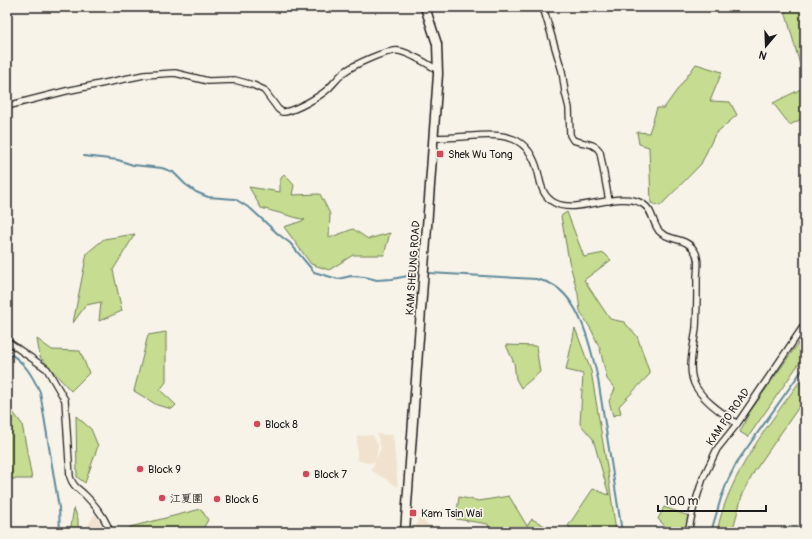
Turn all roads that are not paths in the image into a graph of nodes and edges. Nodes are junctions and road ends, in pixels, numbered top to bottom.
1 (425, 7) edge
2 (543, 7) edge
3 (438, 70) junction
4 (7, 106) edge
5 (433, 138) junction
6 (609, 201) junction
7 (805, 324) edge
8 (7, 341) edge
9 (737, 424) junction
10 (110, 532) edge
11 (405, 532) edge
12 (688, 532) edge

1 - 3 main road, KAM SHEUNG ROAD
2 - 6 street
3 - 4 street
3 - 5 main road, KAM SHEUNG ROAD
5 - 6 street
5 - 11 main road, KAM SHEUNG ROAD
6 - 9 street
7 - 9 street, KAM PO ROAD
8 - 10 street
9 - 12 street, KAM PO ROAD

